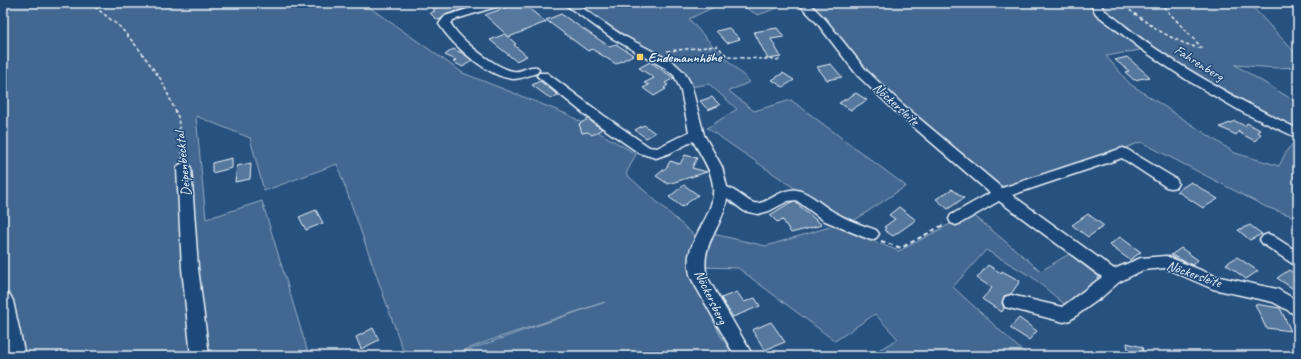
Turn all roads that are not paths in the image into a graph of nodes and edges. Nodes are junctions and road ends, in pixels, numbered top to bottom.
1 (498, 3) edge
2 (803, 3) edge
3 (1095, 3) edge
4 (568, 4) edge
5 (697, 134) junction
6 (1298, 134) edge
7 (184, 168) road end
8 (1171, 183) dead end
9 (720, 190) junction
10 (1000, 194) junction
11 (956, 218) road end
12 (871, 234) road end
13 (1268, 240) dead end
14 (1298, 260) edge
15 (1112, 277) junction
16 (3, 302) edge
17 (1011, 302) dead end
18 (1298, 309) edge
19 (14, 356) edge
20 (200, 356) edge
21 (744, 356) edge

1 - 5 street
2 - 10 street, Nöckersleite
3 - 6 street, Fahrenberg
4 - 5 street, Nöckersberg
5 - 9 street, Nöckersberg
7 - 20 street, Deipenbecktal
8 - 10 street
9 - 12 street
9 - 21 street, Nöckersberg
10 - 11 street
10 - 15 street, Nöckersleite
13 - 14 street
15 - 17 street, Nöckersleite
15 - 18 street, Nöckersleite
16 - 19 main road

